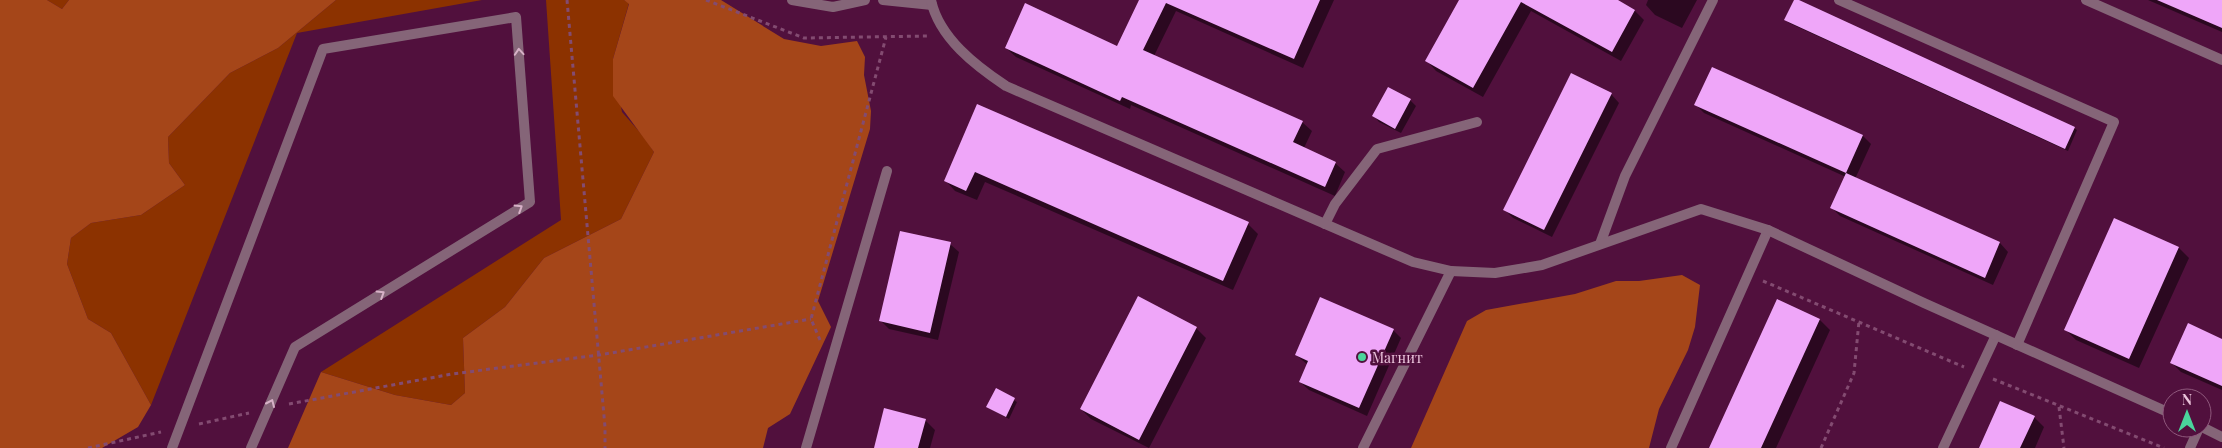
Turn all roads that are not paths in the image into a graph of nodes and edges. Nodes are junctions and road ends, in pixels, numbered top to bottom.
1 (792, 0) edge
2 (866, 0) edge
3 (882, 0) edge
4 (1713, 0) edge
5 (1839, 0) edge
6 (2086, 0) edge
7 (932, 3) edge
8 (2222, 60) edge
9 (1477, 122) dead end
10 (888, 171) dead end
11 (1325, 224) junction
12 (1768, 230) junction
13 (1600, 244) junction
14 (1451, 271) junction
15 (1996, 336) junction
16 (2017, 345) junction
17 (2162, 410) edge
18 (172, 448) edge
19 (251, 448) edge
20 (806, 448) edge
21 (1363, 448) edge
22 (1671, 448) edge
23 (1943, 448) edge

1 - 2 street
3 - 7 street
4 - 13 street
5 - 16 street
6 - 8 street
7 - 11 street
9 - 11 street
10 - 20 street
11 - 14 street
12 - 13 street
12 - 15 street
12 - 22 street
13 - 14 street
14 - 21 street
15 - 16 street
15 - 23 street
16 - 17 street
19 -> 18 street

